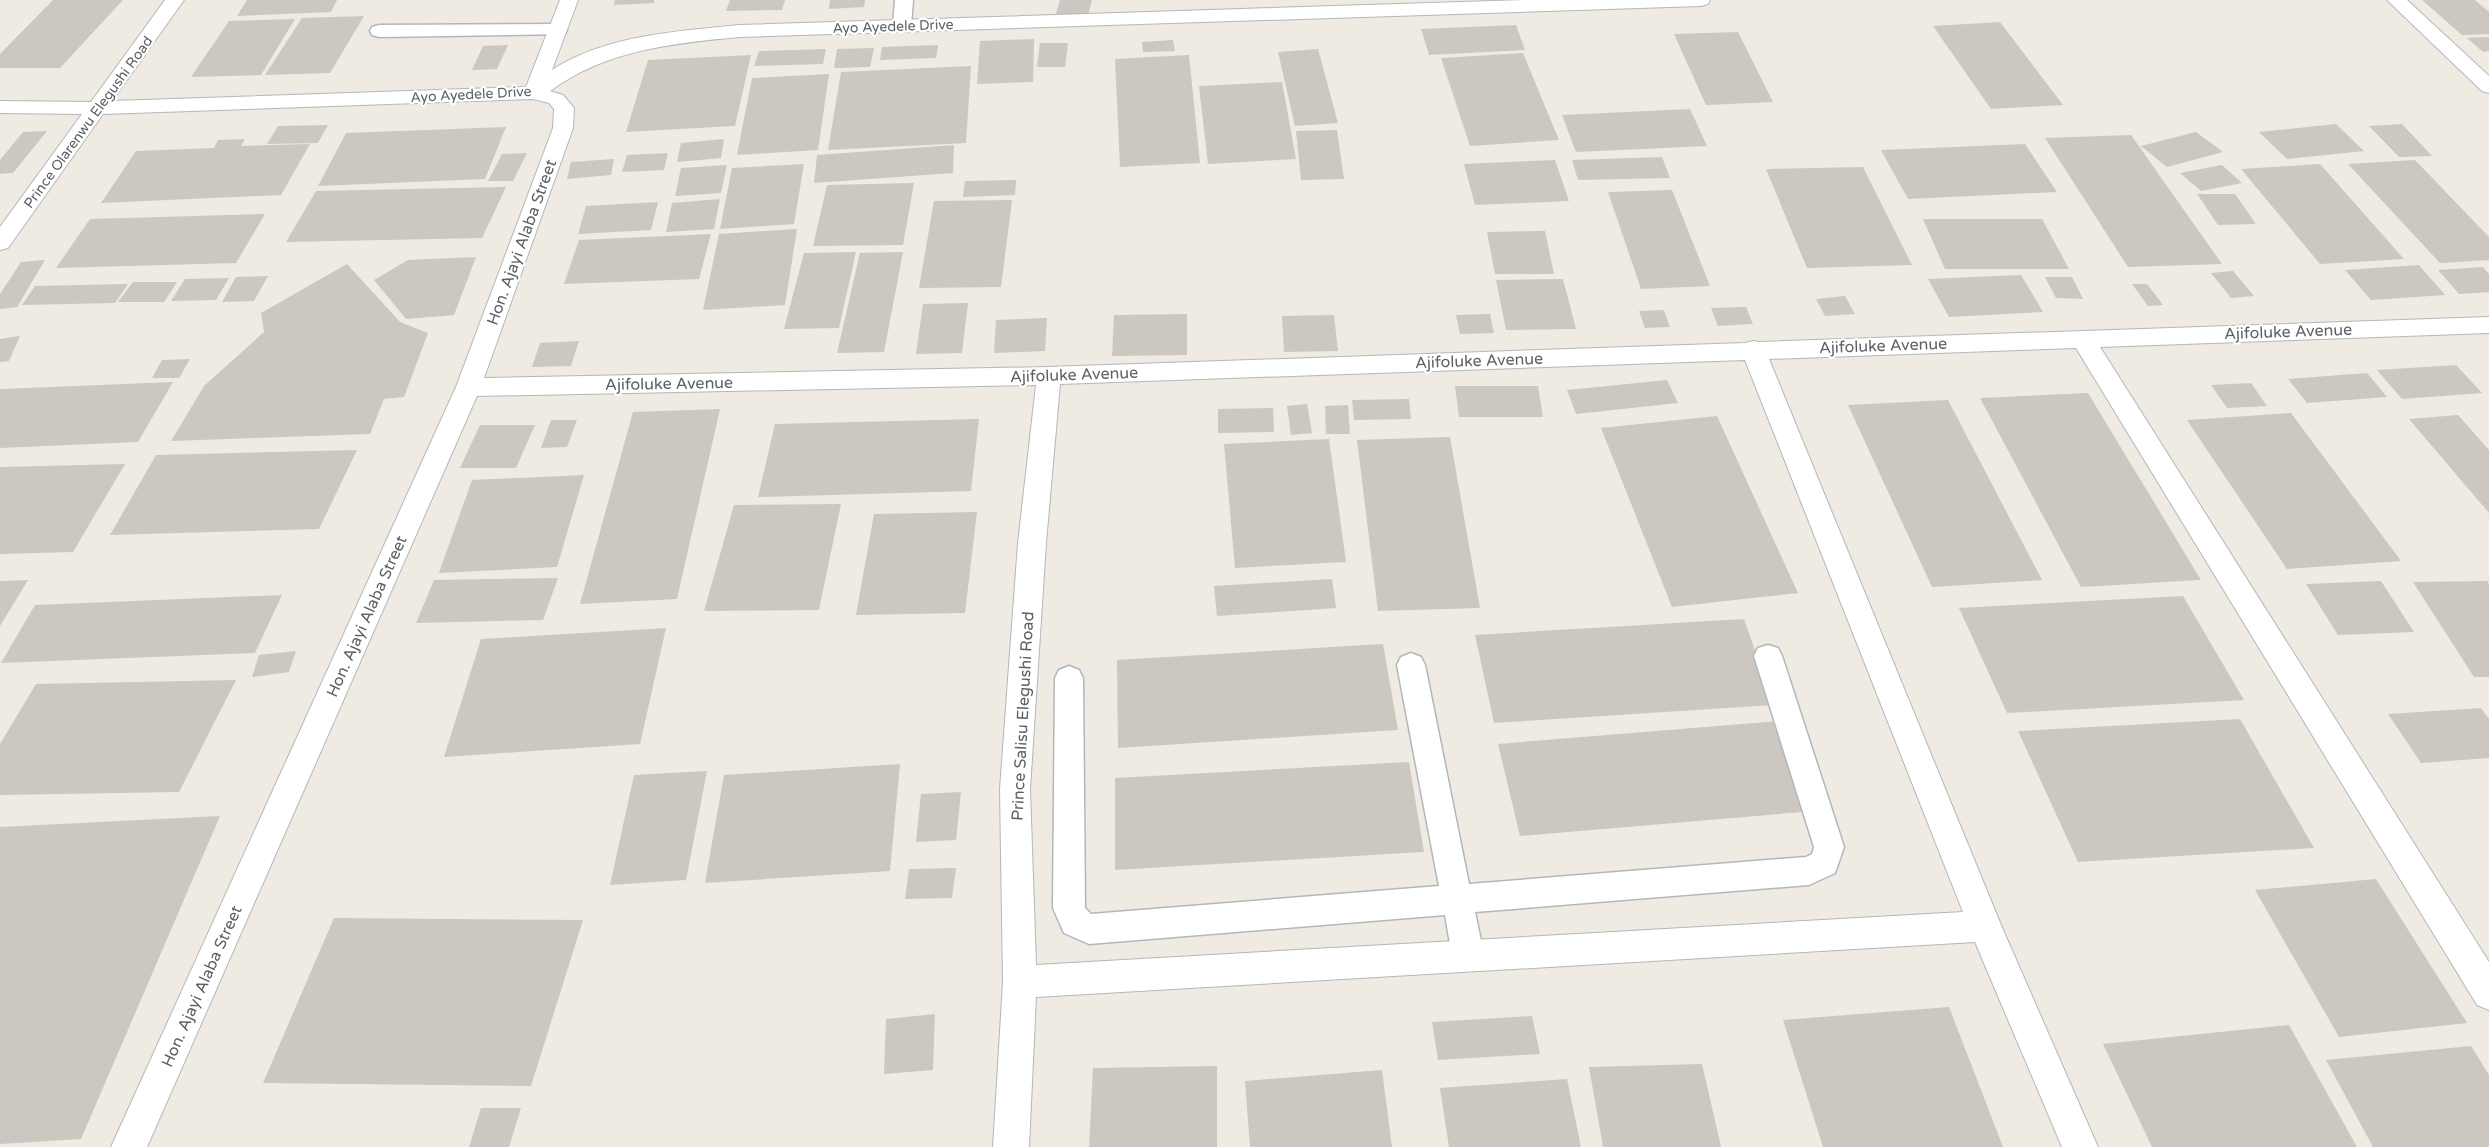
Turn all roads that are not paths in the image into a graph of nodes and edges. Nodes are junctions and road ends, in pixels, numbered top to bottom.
1 (175, 0) edge
2 (569, 0) edge
3 (904, 0) edge
4 (1701, 0) edge
5 (2396, 0) edge
6 (1644, 2) edge
7 (1230, 8) edge
8 (902, 26) junction
9 (558, 30) junction
10 (379, 31) dead end
11 (2489, 87) edge
12 (534, 93) junction
13 (0, 107) edge
14 (98, 108) junction
15 (0, 243) edge
16 (2489, 325) edge
17 (2082, 338) junction
18 (1753, 349) junction
19 (1049, 376) junction
20 (468, 387) junction
21 (1768, 656) dead end
22 (1411, 666) dead end
23 (1069, 678) dead end
24 (1456, 899) junction
25 (1985, 926) junction
26 (1468, 955) junction
27 (1020, 982) junction
28 (2489, 993) edge
29 (129, 1147) edge
30 (1011, 1147) edge
31 (2080, 1147) edge

1 - 14 street, Prince Olarenwu Elegushi Road
2 - 9 street
3 - 8 lane
4 - 6 street, Ayo Ayedele Drive
5 - 11 street
6 - 7 street, Ayo Ayedele Drive
7 - 8 street, Ayo Ayedele Drive
8 - 12 street, Ayo Ayedele Drive
9 - 10 lane
9 - 12 street
12 - 14 street, Ayo Ayedele Drive
12 - 20 street, Hon. Ajayi Alaba Street
13 - 14 street, Ayo Ayedele Drive
14 - 15 street, Prince Olarenwu Elegushi Road
16 - 17 street, Ajifoluke Avenue
17 - 18 street, Ajifoluke Avenue
17 - 28 street
18 - 19 street, Ajifoluke Avenue
18 - 25 street
19 - 20 street, Ajifoluke Avenue
19 - 27 street, Prince Salisu Elegushi Road
20 - 29 street, Hon. Ajayi Alaba Street
21 - 24 lane
22 - 24 lane
23 - 24 lane
24 - 26 lane
25 - 26 street
25 - 31 street
26 - 27 street
27 - 30 street, Prince Salisu Elegushi Road

